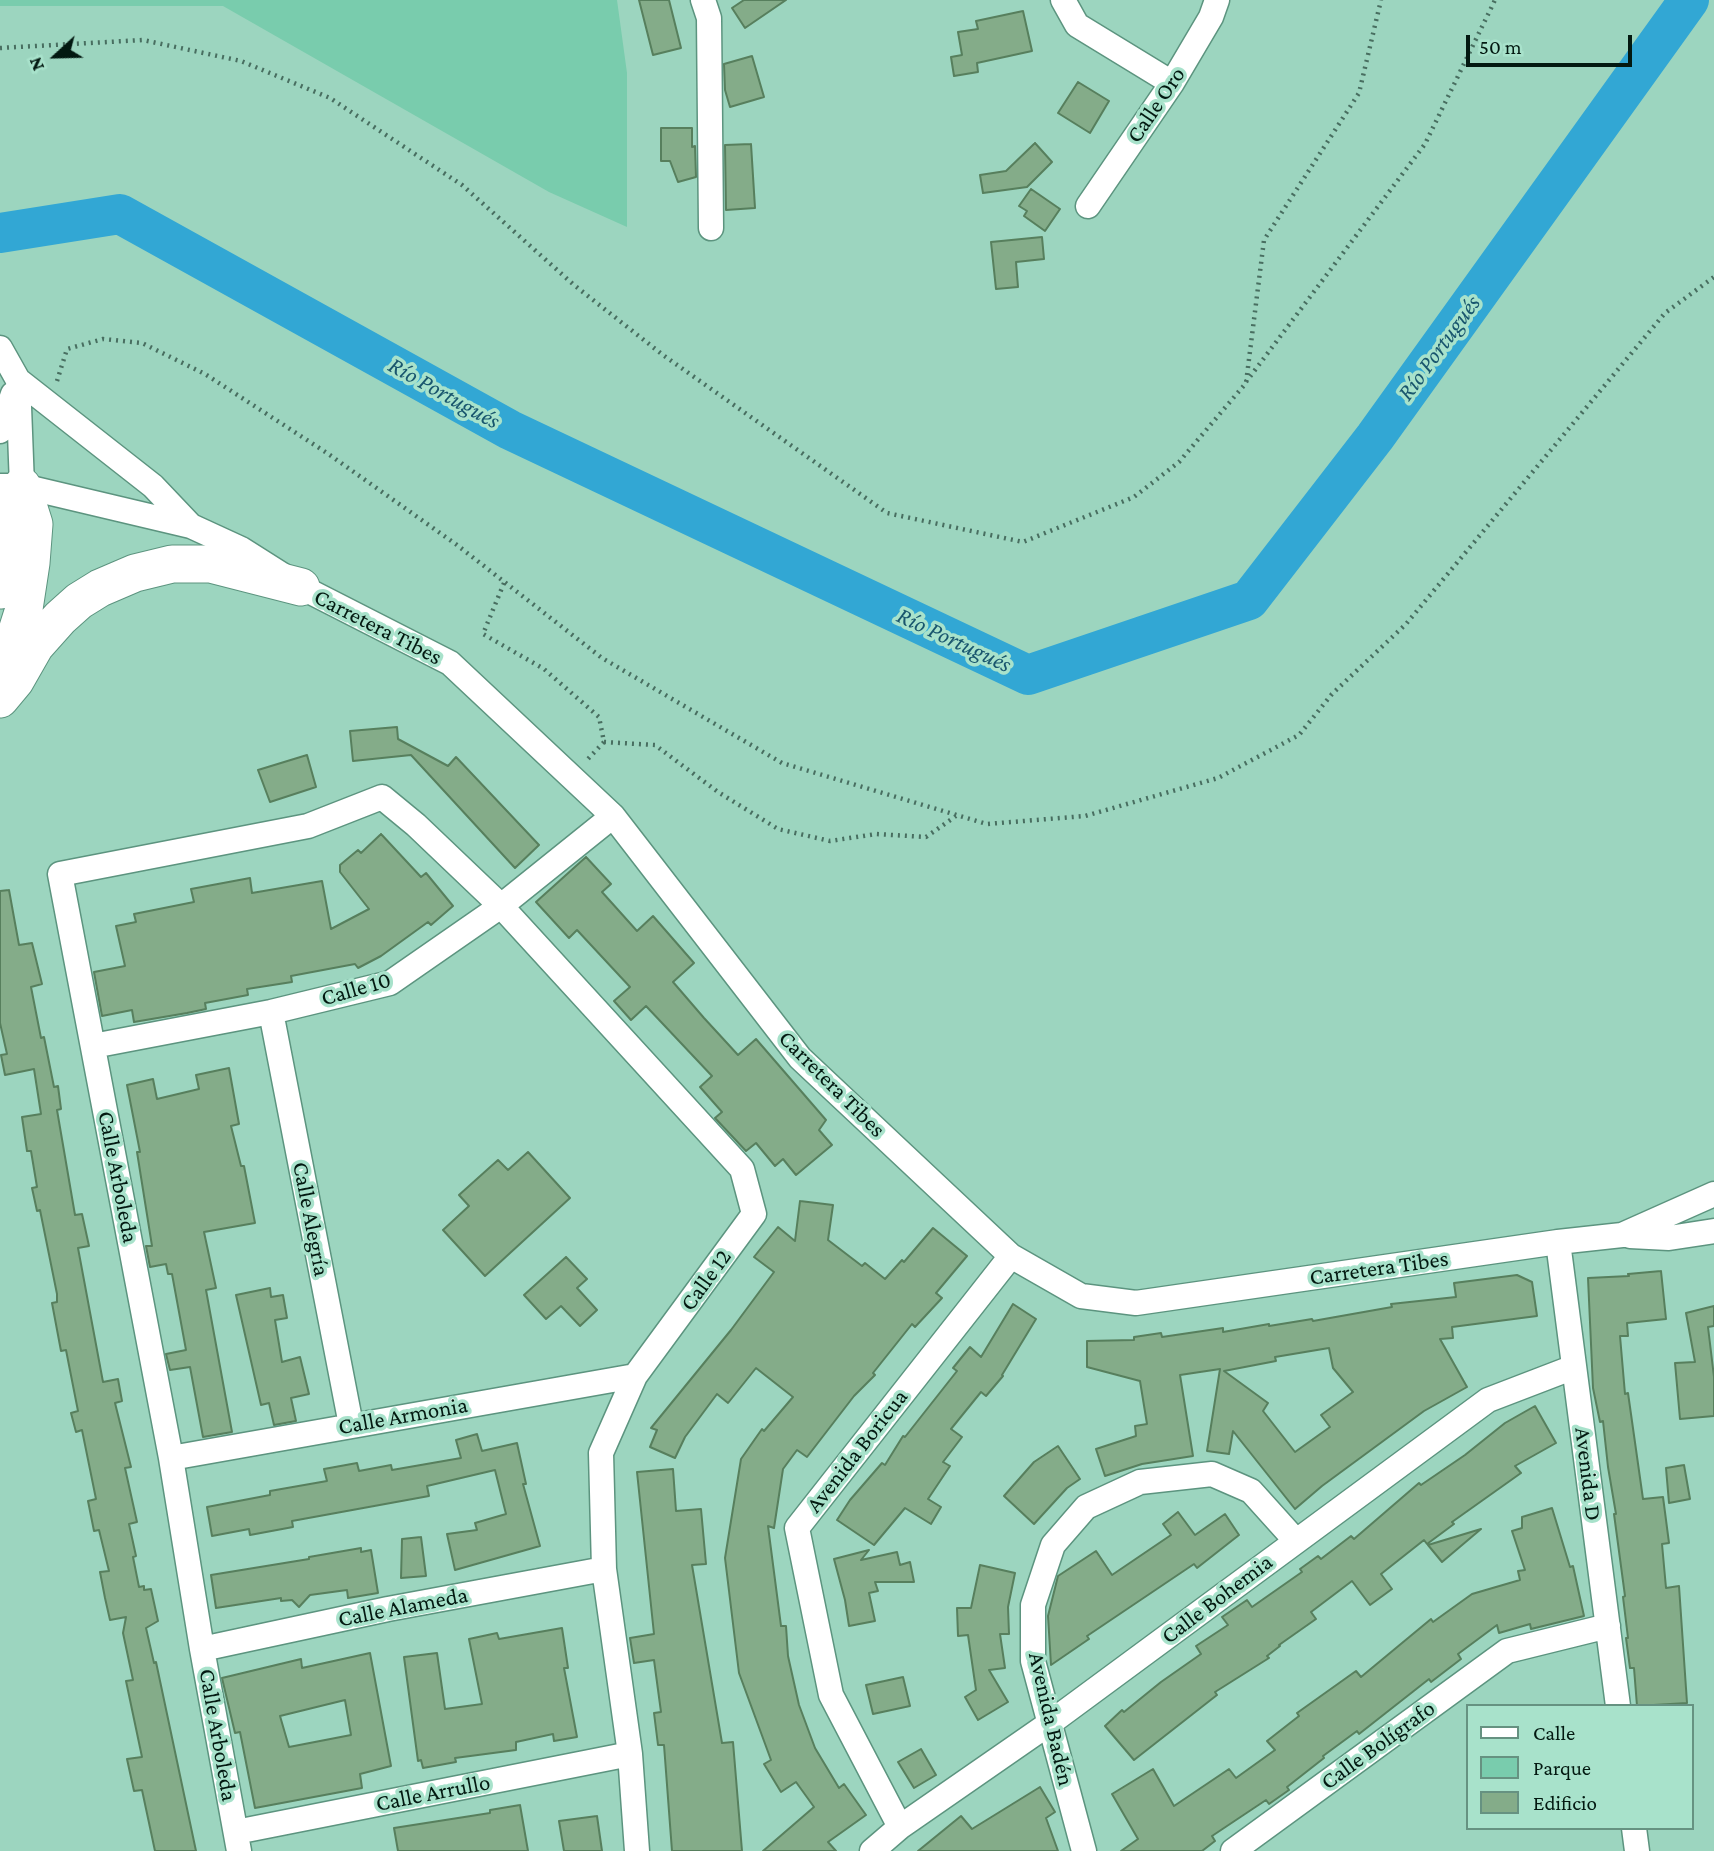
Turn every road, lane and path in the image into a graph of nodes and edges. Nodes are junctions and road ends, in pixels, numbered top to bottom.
1 (703, 0) edge
2 (1063, 0) edge
3 (1217, 0) edge
4 (1381, 0) edge
5 (1495, 0) edge
6 (0, 48) edge
7 (1172, 83) junction
8 (1087, 206) dead end
9 (711, 228) dead end
10 (1714, 277) edge
11 (10, 365) edge
12 (1246, 383) junction
13 (54, 408) junction
14 (0, 430) edge
15 (11, 486) edge
16 (191, 526) junction
17 (505, 582) junction
18 (301, 587) junction
19 (0, 590) edge
20 (0, 685) edge
21 (0, 699) edge
22 (604, 742) junction
23 (570, 777) junction
24 (957, 815) junction
25 (612, 816) junction
26 (416, 825) joint
27 (501, 906) junction
28 (271, 1012) junction
29 (93, 1046) junction
30 (1714, 1194) edge
31 (1714, 1231) edge
32 (1622, 1235) junction
33 (1558, 1242) junction
34 (1011, 1255) junction
35 (1574, 1367) junction
36 (635, 1376) junction
37 (351, 1425) junction
38 (171, 1458) junction
39 (1296, 1541) junction
40 (604, 1569) junction
41 (1608, 1626) junction
42 (202, 1649) junction
43 (1618, 1704) edge
44 (1050, 1723) junction
45 (630, 1754) junction
46 (900, 1827) junction
47 (1634, 1830) edge
48 (238, 1842) edge
49 (637, 1851) edge
50 (872, 1851) edge
51 (1084, 1851) edge
52 (1233, 1851) edge
53 (1637, 1851) edge

1 - 9 street
2 - 7 street
3 - 7 street, Calle Oro
4 - 12 path
5 - 12 path
6 - 12 path
7 - 8 street, Calle Oro
10 - 24 path
11 - 13 street
11 - 14 street
11 - 15 street
13 - 16 street
13 - 17 path
15 - 16 street, Carretera Tibes
15 - 19 highway
15 - 20 highway
16 - 18 street, Carretera Tibes
17 - 22 path
17 - 24 path
18 - 21 highway
18 - 23 street, Carretera Tibes
22 - 23 path
22 - 24 path
23 - 25 street, Carretera Tibes
25 - 27 street, Calle 10
25 - 34 street, Carretera Tibes
26 - 27 street, Calle 12
26 - 29 street, Calle Arboleda
27 - 28 street, Calle 10
27 - 36 street, Calle 12
28 - 29 street, Calle 10
28 - 37 street, Calle Alegría
29 - 38 street, Calle Arboleda
30 - 32 street, Carretera Tibes
31 - 32 street
32 - 33 street, Carretera Tibes
33 - 34 street, Carretera Tibes
33 - 35 street, Avenida D
34 - 46 street, Avenida Boricua
35 - 39 street, Calle Bohemia
35 - 41 street, Avenida D
36 - 37 street, Calle Armonia
36 - 40 street, Calle 12
37 - 38 street, Calle Armonia
38 - 42 street, Calle Arboleda
39 - 44 street, Calle Bohemia
39 - 44 street, Avenida Badén
40 - 42 street, Calle Alameda
40 - 45 street, Calle 12
41 - 43 street, Avenida D
41 - 52 street, Calle Bolígrafo
42 - 48 street, Calle Arboleda
44 - 46 street, Calle Bohemia
44 - 51 street, Avenida Badén
45 - 48 street, Calle Arrullo
45 - 49 street, Calle 12
46 - 50 street, Calle Bohemia
47 - 53 street

